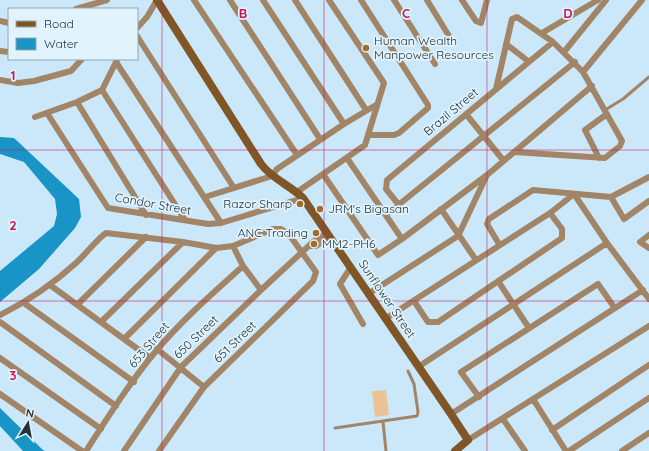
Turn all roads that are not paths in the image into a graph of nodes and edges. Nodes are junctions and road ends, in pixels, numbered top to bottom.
1 (107, 0) edge
2 (157, 0) edge
3 (194, 0) edge
4 (230, 0) edge
5 (263, 0) edge
6 (295, 0) edge
7 (329, 0) edge
8 (360, 0) edge
9 (394, 0) edge
10 (427, 0) edge
11 (462, 0) edge
12 (487, 0) edge
13 (598, 0) edge
14 (606, 0) edge
15 (642, 0) edge
16 (79, 8) edge
17 (138, 27) edge
18 (542, 33) junction
19 (449, 36) dead end
20 (138, 38) edge
21 (553, 42) junction
22 (506, 44) junction
23 (564, 52) junction
24 (81, 60) edge
25 (117, 61) edge
26 (528, 61) junction
27 (575, 62) junction
28 (435, 64) dead end
29 (583, 72) junction
30 (649, 77) edge
31 (0, 80) edge
32 (592, 86) junction
33 (496, 89) junction
34 (102, 90) junction
35 (77, 102) junction
36 (376, 105) junction
37 (366, 110) junction
38 (606, 112) junction
39 (47, 113) junction
40 (466, 114) junction
41 (34, 117) dead end
42 (344, 124) junction
43 (369, 135) junction
44 (482, 136) junction
45 (320, 139) junction
46 (514, 152) junction
47 (297, 155) junction
48 (347, 158) junction
49 (599, 158) junction
50 (503, 160) junction
51 (323, 174) junction
52 (487, 175) junction
53 (272, 176) junction
54 (649, 177) edge
55 (234, 188) junction
56 (574, 194) junction
57 (300, 195) junction
58 (205, 196) junction
59 (611, 197) junction
60 (649, 202) edge
61 (399, 206) junction
62 (441, 209) junction
63 (550, 213) junction
64 (146, 215) junction
65 (386, 215) junction
66 (185, 220) junction
67 (221, 222) junction
68 (328, 234) junction
69 (649, 235) edge
70 (458, 236) junction
71 (146, 237) junction
72 (402, 239) junction
73 (183, 242) junction
74 (607, 243) junction
75 (500, 244) junction
76 (233, 246) junction
77 (216, 248) junction
78 (649, 248) edge
79 (301, 254) junction
80 (476, 260) junction
81 (243, 266) junction
82 (351, 267) junction
83 (498, 281) junction
84 (50, 285) junction
85 (261, 290) junction
86 (643, 290) junction
87 (368, 294) junction
88 (649, 299) edge
89 (414, 301) junction
90 (24, 303) junction
91 (77, 305) junction
92 (514, 305) junction
93 (614, 307) junction
94 (0, 315) edge
95 (385, 319) junction
96 (0, 322) edge
97 (101, 322) junction
98 (363, 324) dead end
99 (649, 326) edge
100 (529, 328) junction
101 (124, 339) junction
102 (157, 349) junction
103 (0, 358) edge
104 (150, 358) junction
105 (649, 365) edge
106 (181, 367) junction
107 (418, 367) junction
108 (408, 370) dead end
109 (134, 382) junction
110 (204, 387) junction
111 (0, 394) edge
112 (479, 397) junction
113 (649, 398) edge
114 (533, 400) junction
115 (116, 406) junction
116 (451, 414) junction
117 (503, 419) junction
118 (383, 422) junction
119 (335, 428) dead end
120 (100, 429) junction
121 (552, 430) junction
122 (649, 433) edge
123 (468, 440) junction
124 (523, 450) edge
125 (82, 451) edge
126 (86, 451) edge
127 (124, 451) edge
128 (160, 451) edge
129 (386, 451) edge
130 (455, 451) edge
131 (566, 451) edge
132 (569, 451) edge
133 (622, 451) edge

1 - 16 street
2 - 17 street
2 - 53 main road, Sunflower Street
3 - 47 street
4 - 45 street
5 - 42 street
6 - 37 street
7 - 36 street
8 - 43 street
9 - 28 street
10 - 19 street
11 - 12 street
13 - 18 street
14 - 23 street
15 - 29 street
18 - 21 street
18 - 22 street
20 - 55 street
21 - 23 street
21 - 26 street, Brazil Street
22 - 26 street
22 - 33 street
23 - 27 street
24 - 31 street
25 - 34 street
25 - 58 street
26 - 33 street, Brazil Street
27 - 29 street
27 - 44 street
29 - 32 street
30 - 38 lane
32 - 38 street
32 - 46 street
33 - 40 street, Brazil Street
34 - 35 street
34 - 66 street
35 - 39 street
35 - 64 street
36 - 37 street
36 - 43 street
37 - 42 street
38 - 49 street
38 - 49 street
39 - 41 street
39 - 64 street, Condor Street
40 - 44 street
40 - 61 street, Brazil Street
42 - 45 street
43 - 48 street, Condor Street
44 - 50 street
44 - 61 street
45 - 47 street
46 - 49 street
46 - 50 street
47 - 53 street
48 - 51 street, Condor Street
48 - 65 street
50 - 52 street
51 - 57 street, Condor Street
51 - 72 street
52 - 62 street
52 - 70 street
53 - 55 street
53 - 57 main road, Sunflower Street
54 - 59 street
55 - 58 street
56 - 59 street
56 - 63 street
56 - 74 street
56 - 75 street
57 - 67 street, Condor Street
57 - 68 main road, Sunflower Street
58 - 67 street
59 - 60 street
61 - 65 street
62 - 70 street
62 - 72 street
63 - 75 street
63 - 83 street
64 - 66 street, Condor Street
65 - 72 street
66 - 67 street, Condor Street
68 - 79 street, 650 Street
68 - 82 main road, Sunflower Street
69 - 78 street
70 - 80 street
70 - 87 street
71 - 73 street
71 - 84 street
71 - 91 street
73 - 77 street
73 - 97 street
74 - 86 street
74 - 92 street
75 - 80 street
76 - 77 street
76 - 79 street
76 - 81 street
77 - 101 street
79 - 85 street, 650 Street
79 - 110 street, 651 Street
80 - 89 street
81 - 85 street
81 - 102 street, 653 Street
82 - 87 main road, Sunflower Street
82 - 98 street
83 - 89 street
83 - 92 street
84 - 90 street
84 - 91 street
85 - 106 street, 650 Street
86 - 88 street
86 - 93 street
87 - 95 main road, Sunflower Street
89 - 95 street
90 - 94 street
90 - 109 street
91 - 97 street
92 - 100 street
92 - 107 street
93 - 100 street
93 - 112 street
95 - 107 main road, Sunflower Street
96 - 115 street
97 - 101 street
99 - 114 street
100 - 112 street
101 - 104 street
102 - 104 street, 653 Street
102 - 106 street
103 - 120 street
104 - 109 street, 653 Street
105 - 121 street
106 - 110 street
106 - 127 street, 650 Street
107 - 116 main road, Sunflower Street
108 - 118 lane
109 - 115 street, 653 Street
110 - 128 street, 651 Street
111 - 125 street
112 - 116 street
113 - 132 street
114 - 117 street
114 - 121 street
115 - 120 street, 653 Street
116 - 123 main road, Sunflower Street
117 - 123 street
117 - 124 street
118 - 119 lane
118 - 129 lane
120 - 126 street, 653 Street
121 - 131 street
122 - 133 street
123 - 130 main road

